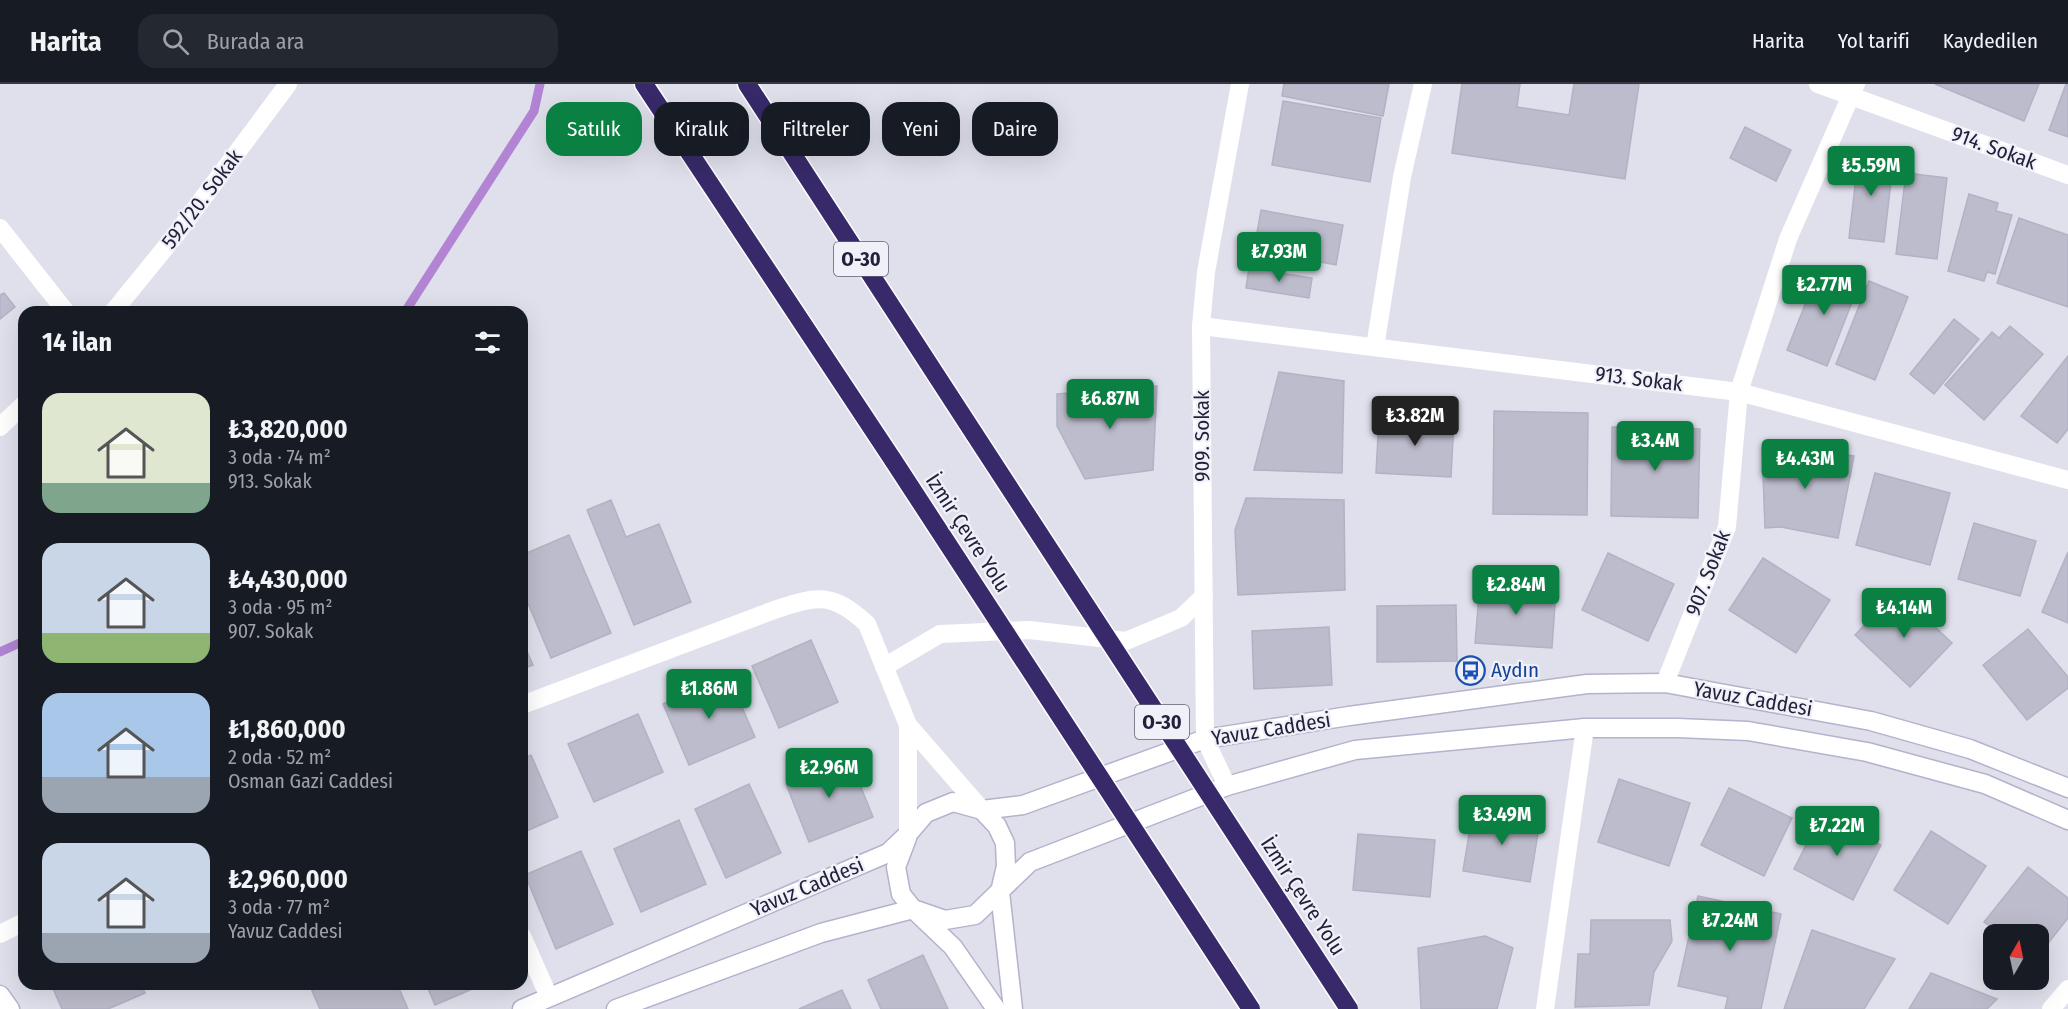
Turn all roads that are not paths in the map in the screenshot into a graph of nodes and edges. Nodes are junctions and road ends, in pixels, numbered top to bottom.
1 (288, 84) edge
2 (644, 84) edge
3 (747, 84) edge
4 (1240, 84) edge
5 (1423, 84) edge
6 (1818, 84) edge
7 (1853, 90) edge
8 (2068, 175) edge
9 (0, 228) edge
10 (61, 306) edge
11 (118, 306) edge
12 (1202, 326) junction
13 (1375, 347) junction
14 (1739, 392) junction
15 (18, 410) edge
16 (0, 427) edge
17 (2068, 480) edge
18 (1204, 596) junction
19 (884, 667) junction
20 (1665, 683) junction
21 (528, 703) edge
22 (908, 725) junction
23 (1585, 728) junction
24 (1205, 739) junction
25 (1227, 786) junction
26 (2068, 788) edge
27 (982, 810) junction
28 (2068, 820) edge
29 (909, 834) junction
30 (1000, 892) junction
31 (914, 909) junction
32 (18, 925) edge
33 (0, 934) edge
34 (528, 950) edge
35 (2068, 989) edge
36 (0, 995) edge
37 (549, 997) junction
38 (10, 1009) edge
39 (522, 1009) edge
40 (616, 1009) edge
41 (996, 1009) edge
42 (1013, 1009) edge
43 (1251, 1009) edge
44 (1349, 1009) edge
45 (1545, 1009) edge
46 (2051, 1009) edge

1 - 11 street, 592/20. Sokak
2 - 43 highway, İzmir Çevre Yolu, bridge
3 - 44 highway, İzmir Çevre Yolu / O-30, bridge
4 - 12 street, 909. Sokak
5 - 13 street
6 - 7 street, 914. Sokak
7 - 8 street, 914. Sokak
7 - 14 street, 907. Sokak
9 - 10 street
12 - 13 street, 913. Sokak
12 - 18 street, 909. Sokak
13 - 14 street, 913. Sokak
14 - 17 street, 913. Sokak
14 - 20 street, 907. Sokak
15 - 16 street
18 - 19 street
18 - 24 street, 909. Sokak
19 - 21 street
19 - 22 street
20 - 24 street, Yavuz Caddesi
20 - 26 street, Yavuz Caddesi
22 - 27 street
22 - 29 street
23 - 25 street, Yavuz Caddesi
23 - 28 street, Yavuz Caddesi
23 - 45 street
24 - 25 street, 909. Sokak
24 - 27 street, Yavuz Caddesi
25 - 30 street, Yavuz Caddesi
27 - 29 street, Yavuz Caddesi
27 - 30 street
29 - 31 street
29 - 37 street, Yavuz Caddesi
30 - 31 street, Yavuz Caddesi
30 - 42 street
31 - 40 street
31 - 41 street
32 - 33 street
34 - 37 street
35 - 46 street
36 - 38 street
37 - 39 street, Yavuz Caddesi

